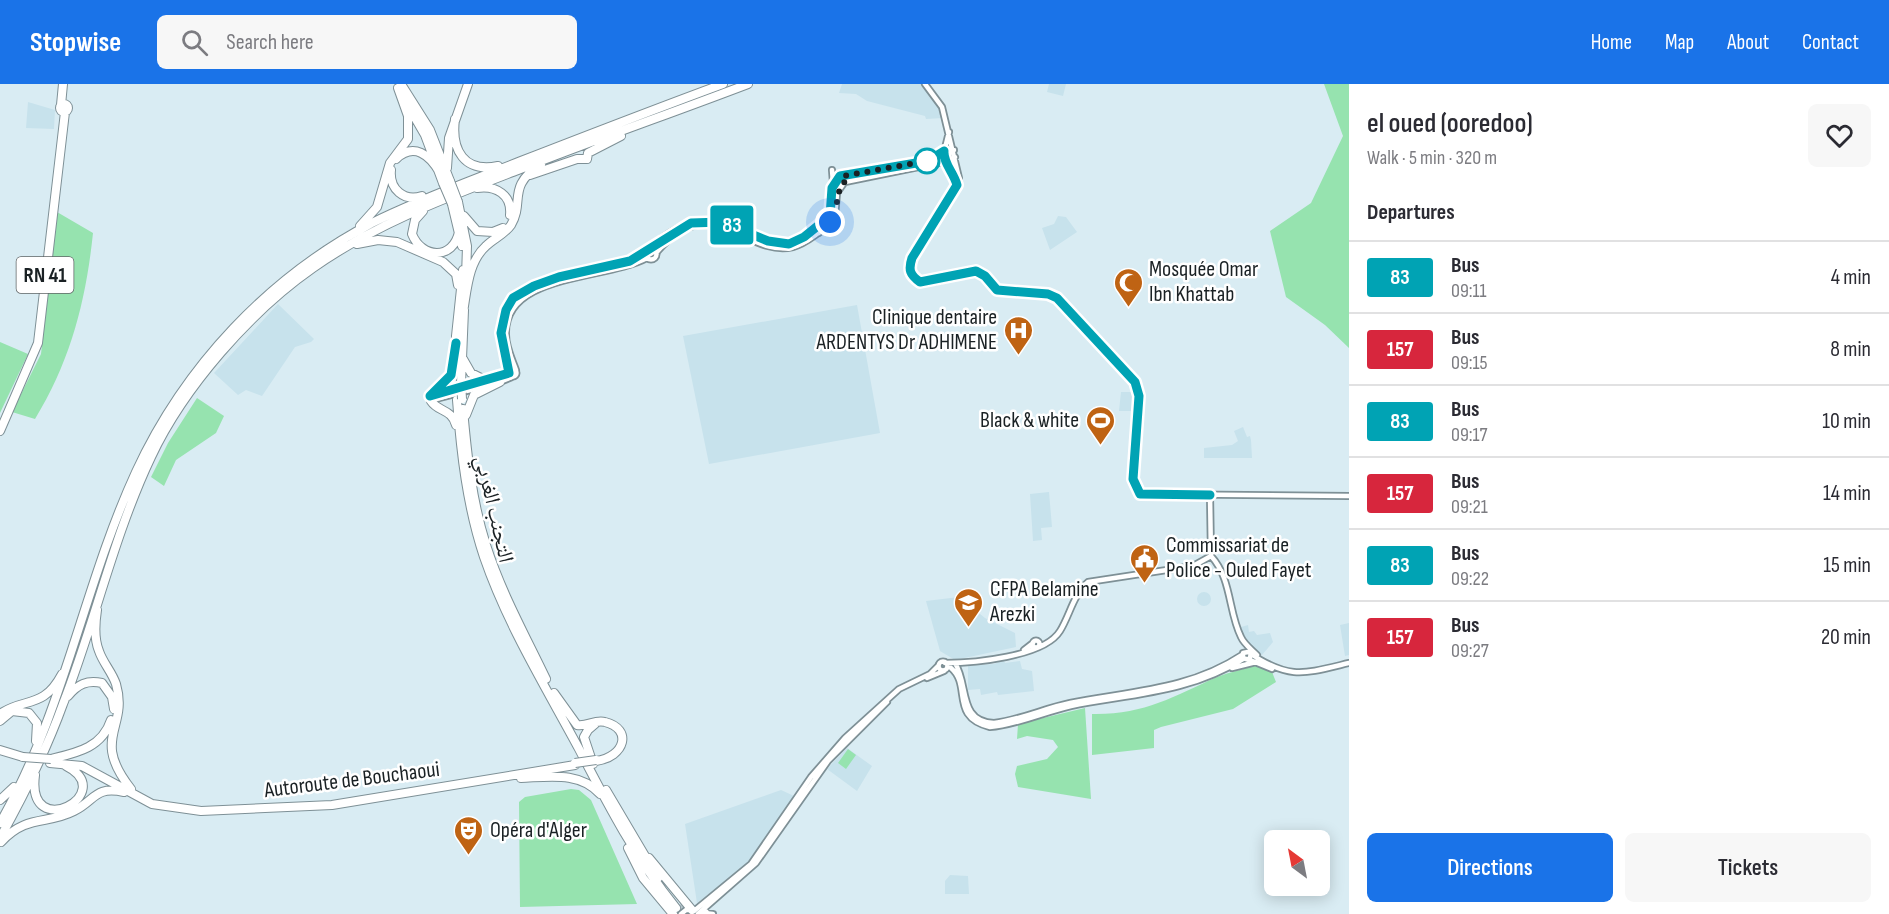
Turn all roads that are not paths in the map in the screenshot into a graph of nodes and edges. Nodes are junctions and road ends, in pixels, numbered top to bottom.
1 (65, 84) edge
2 (468, 84) edge
3 (723, 84) edge
4 (748, 84) edge
5 (925, 84) edge
6 (398, 86) edge
7 (63, 108) junction
8 (455, 119) junction
9 (638, 126) junction
10 (949, 132) junction
11 (554, 151) junction
12 (944, 151) junction
13 (955, 153) junction
14 (945, 162) junction
15 (832, 170) dead end
16 (440, 172) junction
17 (526, 177) junction
18 (838, 179) junction
19 (844, 182) junction
20 (957, 185) junction
21 (452, 192) junction
22 (433, 204) junction
23 (463, 214) junction
24 (814, 227) junction
25 (459, 231) junction
26 (818, 233) junction
27 (647, 250) junction
28 (337, 253) junction
29 (656, 253) junction
30 (647, 258) junction
31 (298, 269) junction
32 (460, 313) junction
33 (459, 344) junction
34 (510, 374) junction
35 (487, 381) junction
36 (500, 382) junction
37 (435, 397) junction
38 (459, 400) junction
39 (0, 422) edge
40 (464, 425) junction
41 (0, 431) edge
42 (460, 443) junction
43 (1210, 495) junction
44 (1349, 495) edge
45 (1211, 556) junction
46 (98, 594) junction
47 (1052, 639) junction
48 (1035, 642) junction
49 (1244, 643) junction
50 (1038, 647) junction
51 (73, 654) junction
52 (1014, 655) junction
53 (1246, 656) junction
54 (965, 662) junction
55 (1258, 662) junction
56 (1267, 663) junction
57 (1349, 664) edge
58 (938, 666) junction
59 (950, 667) junction
60 (1219, 673) junction
61 (962, 677) junction
62 (554, 693) junction
63 (64, 702) junction
64 (0, 714) edge
65 (0, 721) edge
66 (0, 742) edge
67 (35, 752) junction
68 (1, 754) edge
69 (20, 758) junction
70 (53, 762) junction
71 (595, 762) junction
72 (575, 764) junction
73 (36, 770) junction
74 (26, 772) junction
75 (475, 782) junction
76 (131, 791) junction
77 (0, 800) edge
78 (616, 819) junction
79 (0, 823) edge
80 (625, 830) junction
81 (0, 838) edge
82 (0, 843) edge
83 (675, 911) edge
84 (701, 913) edge

1 - 7 highway, RN 41
2 - 8 highway
3 - 11 highway
4 - 9 highway
5 - 10 main road
6 - 16 highway, التجنب الغربي
6 - 21 highway, التجنب الغربي
6 - 31 highway
7 - 39 highway, RN 41
7 - 41 highway, RN 41
8 - 11 highway
8 - 21 highway
9 - 11 highway
9 - 17 highway
10 - 12 main road
10 - 13 main road
11 - 17 highway
11 - 21 highway
12 - 13 main road
12 - 14 main road
12 - 18 main road
13 - 14 main road
13 - 20 main road
14 - 19 main road
14 - 20 main road
15 - 18 main road
16 - 21 highway, التجنب الغربي
16 - 21 highway
17 - 32 highway
18 - 19 main road
18 - 24 main road
19 - 26 main road
20 - 43 main road
21 - 22 highway
21 - 23 highway, التجنب الغربي
21 - 23 highway
21 - 25 highway, التجنب الغربي
21 - 31 highway
22 - 25 highway
22 - 28 highway
23 - 32 highway, التجنب الغربي
24 - 26 main road
24 - 27 main road
25 - 32 highway, التجنب الغربي
26 - 29 main road
27 - 29 main road
27 - 30 main road
27 - 34 main road
28 - 32 highway
28 - 46 highway
29 - 30 main road
30 - 34 main road
31 - 51 highway
32 - 33 highway, التجنب الغربي
33 - 35 highway
33 - 37 highway
33 - 38 highway, التجنب الغربي
34 - 35 main road
34 - 36 main road
35 - 37 main road
36 - 37 main road
36 - 40 highway
37 - 42 highway
38 - 40 highway, التجنب الغربي
38 - 42 highway, التجنب الغربي
40 - 62 highway, التجنب الغربي
42 - 78 highway, التجنب الغربي
43 - 44 main road
43 - 45 main road
45 - 47 main road
45 - 49 main road
46 - 63 highway
46 - 76 highway
47 - 48 main road
47 - 50 main road
48 - 50 main road
48 - 52 main road
49 - 53 main road
49 - 56 main road
50 - 52 main road
51 - 64 highway
51 - 67 highway
52 - 54 main road
53 - 55 main road
53 - 56 main road
53 - 60 main road
53 - 61 main road
54 - 59 main road
54 - 61 main road
55 - 57 main road
55 - 60 main road
56 - 57 main road
58 - 59 main road
58 - 59 main road
58 - 84 main road
59 - 60 main road
59 - 61 main road
59 - 84 main road
62 - 71 highway, التجنب الغربي
62 - 71 highway
63 - 70 highway
63 - 73 highway
65 - 67 highway
66 - 69 highway
67 - 74 highway
68 - 69 highway, Autoroute de Bouchaoui
69 - 70 highway, Autoroute de Bouchaoui, bridge
70 - 73 highway
70 - 76 highway, Autoroute de Bouchaoui
71 - 71 highway
71 - 72 highway, bridge
71 - 80 highway, التجنب الغربي
72 - 75 highway, Autoroute de Bouchaoui
72 - 76 highway, Autoroute de Bouchaoui
73 - 81 highway
74 - 77 highway
74 - 79 highway
75 - 76 highway, Autoroute de Bouchaoui
75 - 78 highway
76 - 82 highway
78 - 80 highway, التجنب الغربي
80 - 83 highway, التجنب الغربي
80 - 83 highway
80 - 84 highway
83 - 84 main road

